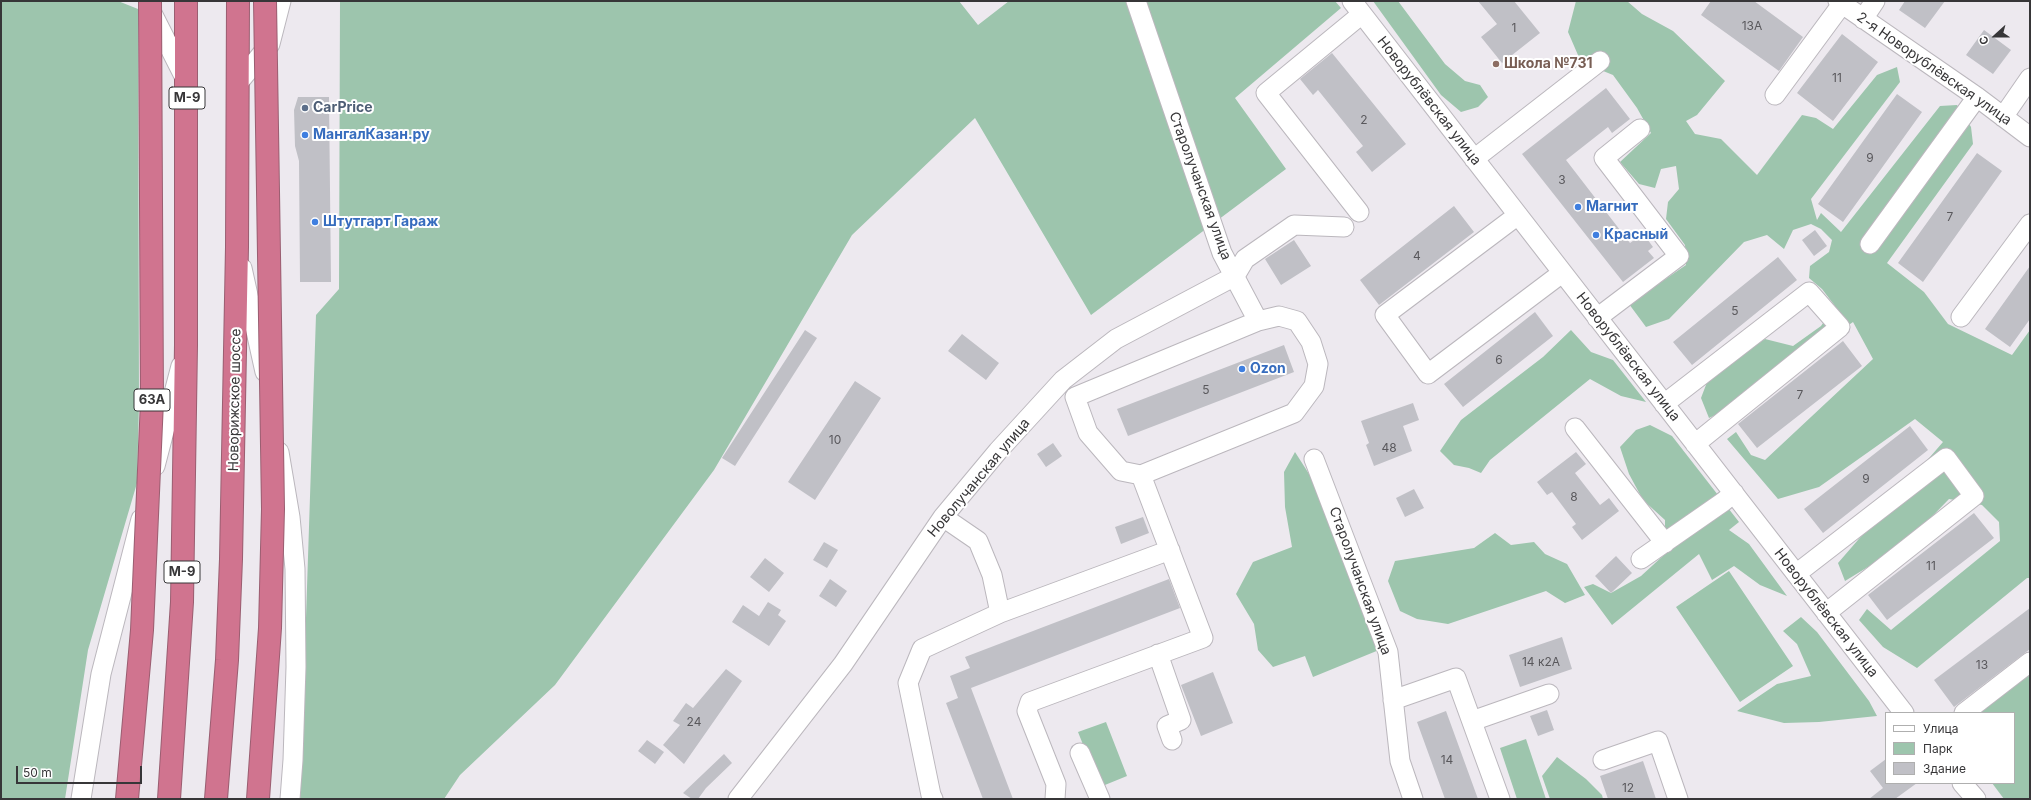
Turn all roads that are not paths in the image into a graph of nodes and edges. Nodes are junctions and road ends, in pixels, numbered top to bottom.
1 (145, 1) edge
2 (150, 1) edge
3 (186, 1) edge
4 (238, 1) edge
5 (265, 1) edge
6 (281, 1) edge
7 (1136, 1) edge
8 (1876, 1) edge
9 (1840, 3) edge
10 (1357, 8) edge
11 (1863, 19) junction
12 (1600, 61) dead end
13 (2030, 78) edge
14 (187, 82) junction
15 (238, 83) junction
16 (1775, 94) dead end
17 (1976, 97) junction
18 (2003, 117) junction
19 (1640, 129) dead end
20 (2030, 137) edge
21 (1474, 159) junction
22 (1359, 212) dead end
23 (1518, 215) junction
24 (2030, 224) edge
25 (1344, 227) dead end
26 (1870, 244) dead end
27 (237, 247) junction
28 (1562, 273) junction
29 (1235, 276) junction
30 (1961, 317) dead end
31 (1597, 318) junction
32 (1258, 321) junction
33 (186, 345) junction
34 (1063, 380) junction
35 (1075, 397) junction
36 (1664, 404) junction
37 (1575, 428) dead end
38 (1695, 444) junction
39 (1314, 459) dead end
40 (1141, 475) junction
41 (1734, 493) junction
42 (944, 517) junction
43 (1664, 543) junction
44 (1170, 550) junction
45 (1641, 559) dead end
46 (1796, 574) junction
47 (1826, 613) junction
48 (1000, 614) junction
49 (1158, 654) junction
50 (2030, 662) edge
51 (1549, 694) dead end
52 (1393, 700) junction
53 (1903, 712) edge
54 (1965, 712) edge
55 (1472, 721) junction
56 (1172, 740) dead end
57 (1080, 753) dead end
58 (1603, 760) dead end
59 (1963, 784) edge
60 (81, 799) edge
61 (127, 799) edge
62 (169, 799) edge
63 (216, 799) edge
64 (258, 799) edge
65 (290, 799) edge
66 (738, 799) edge
67 (934, 799) edge
68 (1055, 799) edge
69 (1100, 799) edge
70 (1413, 799) edge
71 (1500, 799) edge
72 (1678, 799) edge
73 (1976, 799) edge

1 - 14 street
2 - 61 highway, 63A, bridge
3 - 14 highway, М-9
4 - 15 highway, Новорижское шоссе
5 - 64 highway, bridge
6 - 15 street
7 - 29 street, Старолучанская улица
8 - 11 street
9 - 11 street, 2-я Новорублёвская улица
9 - 16 street
10 - 21 street, Новорублёвская улица
10 - 22 street
11 - 17 street, 2-я Новорублёвская улица
12 - 21 street
13 - 18 street
14 - 33 highway, М-9
15 - 27 highway, Новорижское шоссе
17 - 18 street, 2-я Новорублёвская улица
17 - 26 street
18 - 20 street, 2-я Новорублёвская улица
19 - 31 street
21 - 23 street, Новорублёвская улица
23 - 28 street, Новорублёвская улица
23 - 28 street
24 - 30 street
25 - 29 street
27 - 63 highway, Новорижское шоссе
27 - 65 street
28 - 31 street, Новорублёвская улица
29 - 32 street, Старолучанская улица
29 - 34 street, Новолучанская улица
31 - 36 street, Новорублёвская улица
32 - 35 street
32 - 40 street
33 - 60 street
33 - 62 highway, М-9
34 - 35 street
34 - 42 street, Новолучанская улица
35 - 40 street
36 - 38 street, Новорублёвская улица
36 - 38 street
37 - 43 street
38 - 41 street, Новорублёвская улица
39 - 52 street, Старолучанская улица
40 - 44 street
41 - 43 street
41 - 46 street, Новорублёвская улица
42 - 48 street
42 - 66 street, Новолучанская улица
43 - 45 street
44 - 48 street
44 - 49 street
46 - 47 street, Новорублёвская улица
46 - 47 street
47 - 53 street, Новорублёвская улица
48 - 67 street
49 - 56 street
49 - 68 street
50 - 54 street
51 - 55 street
52 - 55 street
52 - 70 street, Старолучанская улица
55 - 71 street
57 - 69 street
58 - 72 street
59 - 73 street

